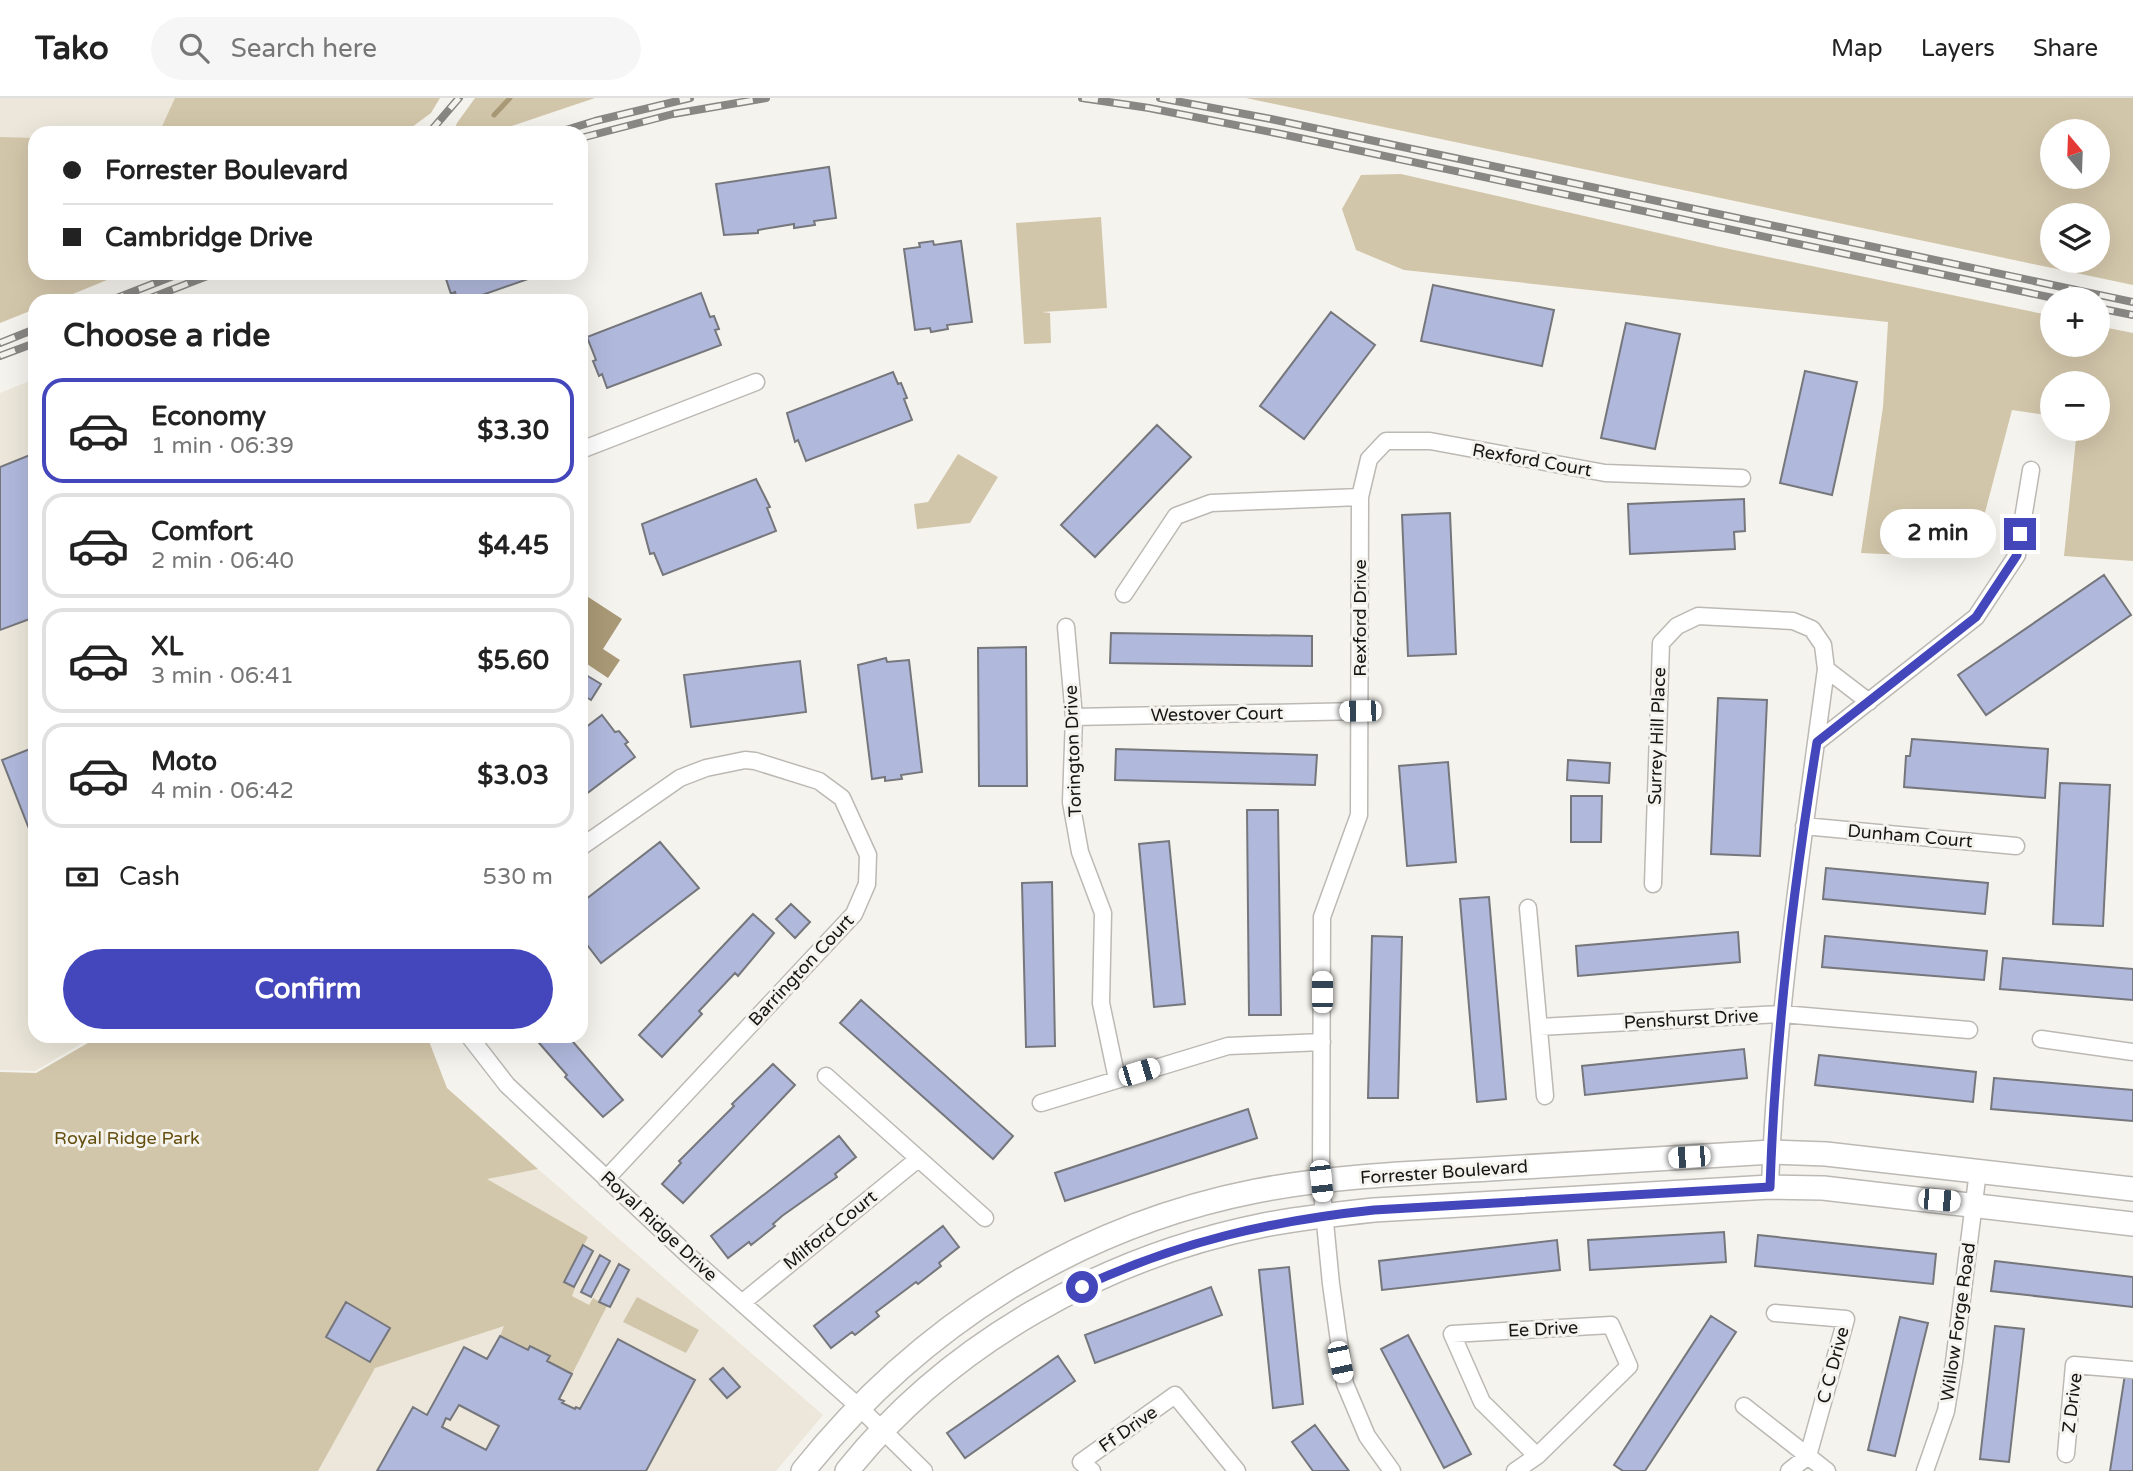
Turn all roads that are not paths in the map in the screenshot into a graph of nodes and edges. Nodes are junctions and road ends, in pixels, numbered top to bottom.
1 (756, 382) dead end
2 (588, 447) edge
3 (2031, 470) dead end
4 (1742, 478) dead end
5 (1360, 497) junction
6 (1124, 594) dead end
7 (1066, 626) dead end
8 (1826, 669) junction
9 (1869, 702) junction
10 (1360, 711) junction
11 (1074, 717) junction
12 (1817, 742) junction
13 (1804, 826) junction
14 (588, 842) edge
15 (2016, 846) dead end
16 (1653, 884) dead end
17 (1528, 908) dead end
18 (1782, 1014) junction
19 (1539, 1027) junction
20 (1969, 1030) dead end
21 (2041, 1039) dead end
22 (1322, 1042) junction
23 (474, 1043) edge
24 (2133, 1052) edge
25 (825, 1076) dead end
26 (1117, 1079) junction
27 (1545, 1096) dead end
28 (1041, 1103) dead end
29 (1772, 1152) junction
30 (918, 1159) junction
31 (1978, 1171) junction
32 (606, 1179) junction
33 (1321, 1181) junction
34 (1770, 1187) junction
35 (2133, 1189) edge
36 (1974, 1205) junction
37 (1324, 1216) junction
38 (985, 1218) dead end
39 (2133, 1224) edge
40 (743, 1302) junction
41 (1775, 1313) dead end
42 (2133, 1370) edge
43 (858, 1406) junction
44 (1744, 1406) dead end
45 (883, 1431) junction
46 (2066, 1454) dead end
47 (1537, 1456) junction
48 (1808, 1456) junction
49 (803, 1471) edge
50 (847, 1471) edge
51 (924, 1471) edge
52 (1092, 1471) edge
53 (1237, 1471) edge
54 (1392, 1471) edge
55 (1515, 1471) edge
56 (1789, 1471) edge
57 (1827, 1471) edge
58 (1925, 1471) edge

1 - 2 street
3 - 9 street
4 - 5 street, Rexford Court
5 - 6 street
5 - 10 street, Rexford Drive
7 - 11 street, Torington Drive
8 - 9 street
8 - 12 street, Surrey Hill Place
8 - 16 street, Surrey Hill Place
9 - 12 street
10 - 11 street, Westover Court
10 - 22 street, Rexford Drive
11 - 26 street, Torington Drive
12 - 13 street, Surrey Hill Place
13 - 15 street, Dunham Court
13 - 18 street, Surrey Hill Place
14 - 32 street, Barrington Court
17 - 19 street
18 - 19 street, Penshurst Drive
18 - 20 street, Penshurst Drive
18 - 29 street, Surrey Hill Place
19 - 27 street
21 - 24 street
22 - 26 street
22 - 33 street, Rexford Drive
23 - 32 street, Royal Ridge Drive
25 - 30 street
26 - 28 street
29 - 31 street, Forrester Boulevard
29 - 33 street, Forrester Boulevard
29 - 34 street, Surrey Hill Place
30 - 38 street
30 - 40 street, Milford Court
31 - 35 street, Forrester Boulevard
31 - 36 street, Willow Forge Road
32 - 40 street, Royal Ridge Drive
33 - 37 street, Rexford Drive
33 - 43 street, Forrester Boulevard
34 - 36 street, Forrester Boulevard
34 - 37 street, Forrester Boulevard
36 - 39 street, Forrester Boulevard
36 - 58 street, Willow Forge Road
37 - 45 street, Forrester Boulevard
37 - 54 street, Rexford Drive
40 - 43 street, Royal Ridge Drive
41 - 48 street, C C Drive
42 - 46 street, Z Drive
43 - 45 street, Royal Ridge Drive
43 - 49 street, Forrester Boulevard
44 - 48 street
45 - 50 street, Forrester Boulevard
45 - 51 street, Royal Ridge Drive
47 - 47 street, Ee Drive
47 - 55 street, Ee Drive
48 - 56 street
48 - 57 street
52 - 53 street, Ff Drive

